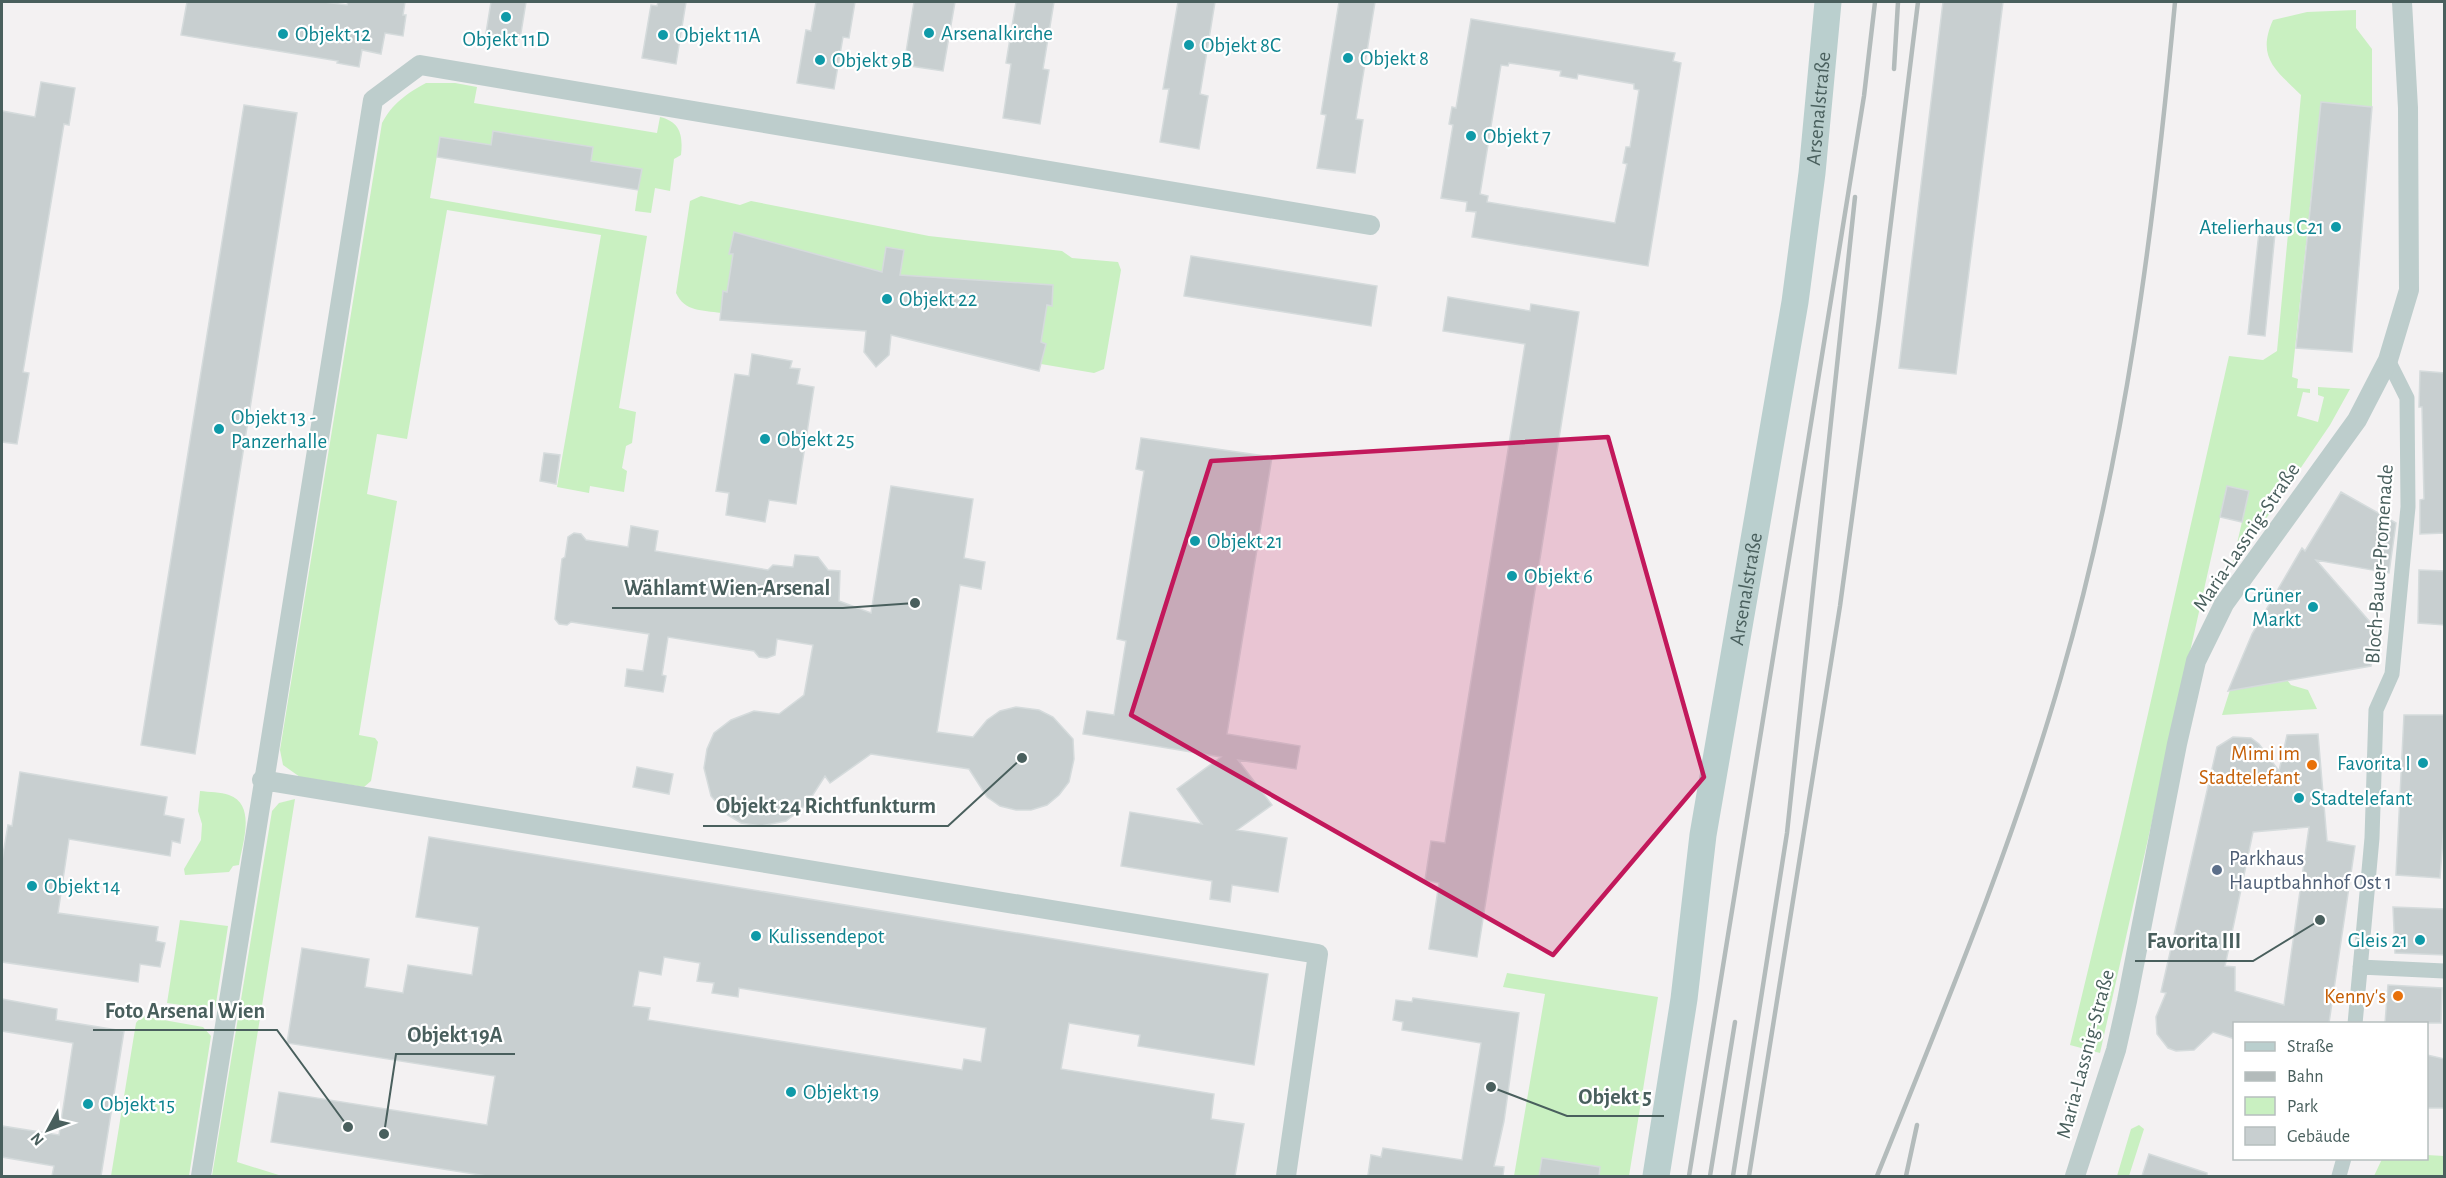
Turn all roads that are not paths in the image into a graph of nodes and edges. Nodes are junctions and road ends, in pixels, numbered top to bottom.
1 (1828, 2) edge
2 (2402, 2) edge
3 (1370, 225) dead end
4 (2388, 360) junction
5 (262, 780) junction
6 (2360, 967) junction
7 (2445, 971) edge
8 (2355, 1022) edge
9 (2343, 1160) edge
10 (201, 1176) edge
11 (1286, 1176) edge
12 (1656, 1176) edge
13 (2075, 1176) edge
14 (2339, 1176) edge

1 - 12 main road, Arsenalstraße
2 - 4 street, Maria-Lassnig-Straße
3 - 5 street
4 - 6 street, Bloch-Bauer-Promenade
4 - 13 street, Maria-Lassnig-Straße
5 - 10 street
5 - 11 street
6 - 7 street
6 - 8 street, Bloch-Bauer-Promenade
9 - 14 street

